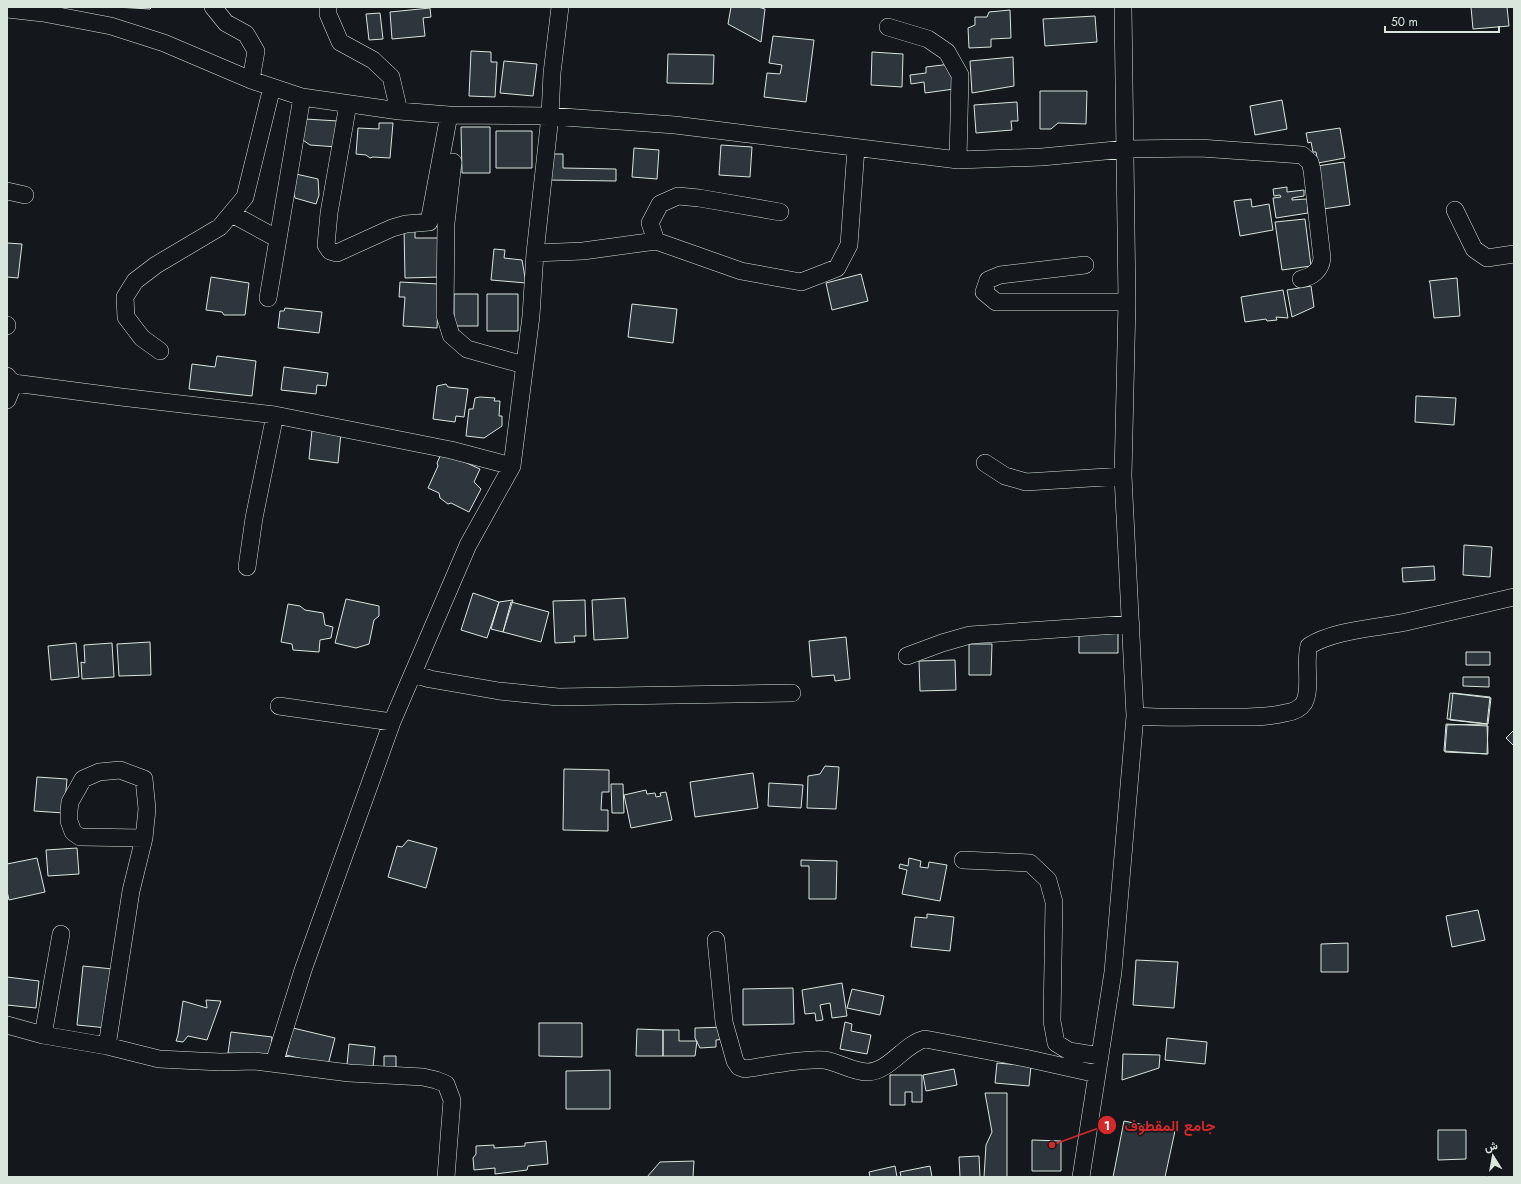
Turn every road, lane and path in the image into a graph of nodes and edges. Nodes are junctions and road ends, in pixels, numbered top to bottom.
1 (213, 7) edge
2 (328, 7) edge
3 (560, 7) edge
4 (1123, 7) edge
5 (7, 10) edge
6 (888, 27) dead end
7 (251, 80) junction
8 (272, 88) junction
9 (302, 97) junction
10 (348, 104) junction
11 (399, 111) junction
12 (449, 115) junction
13 (550, 116) junction
14 (856, 148) junction
15 (1126, 149) junction
16 (958, 160) junction
17 (453, 162) dead end
18 (7, 191) edge
19 (25, 195) dead end
20 (1455, 210) dead end
21 (780, 212) dead end
22 (232, 214) junction
23 (278, 240) junction
24 (656, 241) junction
25 (535, 253) junction
26 (1514, 254) edge
27 (1085, 265) dead end
28 (1301, 279) dead end
29 (268, 298) dead end
30 (1127, 302) junction
31 (160, 351) dead end
32 (524, 366) junction
33 (11, 379) edge
34 (7, 400) edge
35 (275, 415) junction
36 (985, 464) dead end
37 (512, 466) junction
38 (1123, 476) junction
39 (247, 567) dead end
40 (1514, 597) edge
41 (1131, 624) junction
42 (907, 656) dead end
43 (413, 674) junction
44 (792, 693) dead end
45 (279, 706) dead end
46 (1135, 716) junction
47 (392, 722) junction
48 (144, 838) junction
49 (963, 860) dead end
50 (62, 934) dead end
51 (716, 940) dead end
52 (7, 1026) edge
53 (43, 1035) junction
54 (107, 1046) junction
55 (1100, 1056) junction
56 (274, 1063) junction
57 (1097, 1074) junction
58 (446, 1177) edge
59 (1080, 1177) edge

1 - 7 street
2 - 11 street
3 - 13 street
4 - 15 street
5 - 7 street
6 - 16 street
7 - 8 street
8 - 9 street
8 - 22 street
9 - 10 street
9 - 23 street
10 - 11 street
10 - 12 street
11 - 12 street
12 - 13 street
13 - 14 street
13 - 25 street
14 - 16 street
14 - 24 street
15 - 16 street
15 - 28 street
15 - 30 street
17 - 32 street
18 - 19 street
20 - 26 street
21 - 24 street
22 - 23 street
22 - 31 street
23 - 29 street
24 - 25 street
25 - 32 street
27 - 30 street
30 - 38 street
32 - 37 street
33 - 34 street
33 - 35 street
35 - 37 street
35 - 39 street
36 - 38 street
37 - 43 street
38 - 41 street
40 - 46 street
41 - 42 street
41 - 46 street
43 - 44 street
43 - 47 street
45 - 47 street
46 - 55 street
47 - 56 street
48 - 48 street
48 - 54 street
49 - 55 street
50 - 53 street
51 - 57 street
52 - 53 street
53 - 54 street
54 - 56 street
55 - 57 street
56 - 58 street
57 - 59 street

